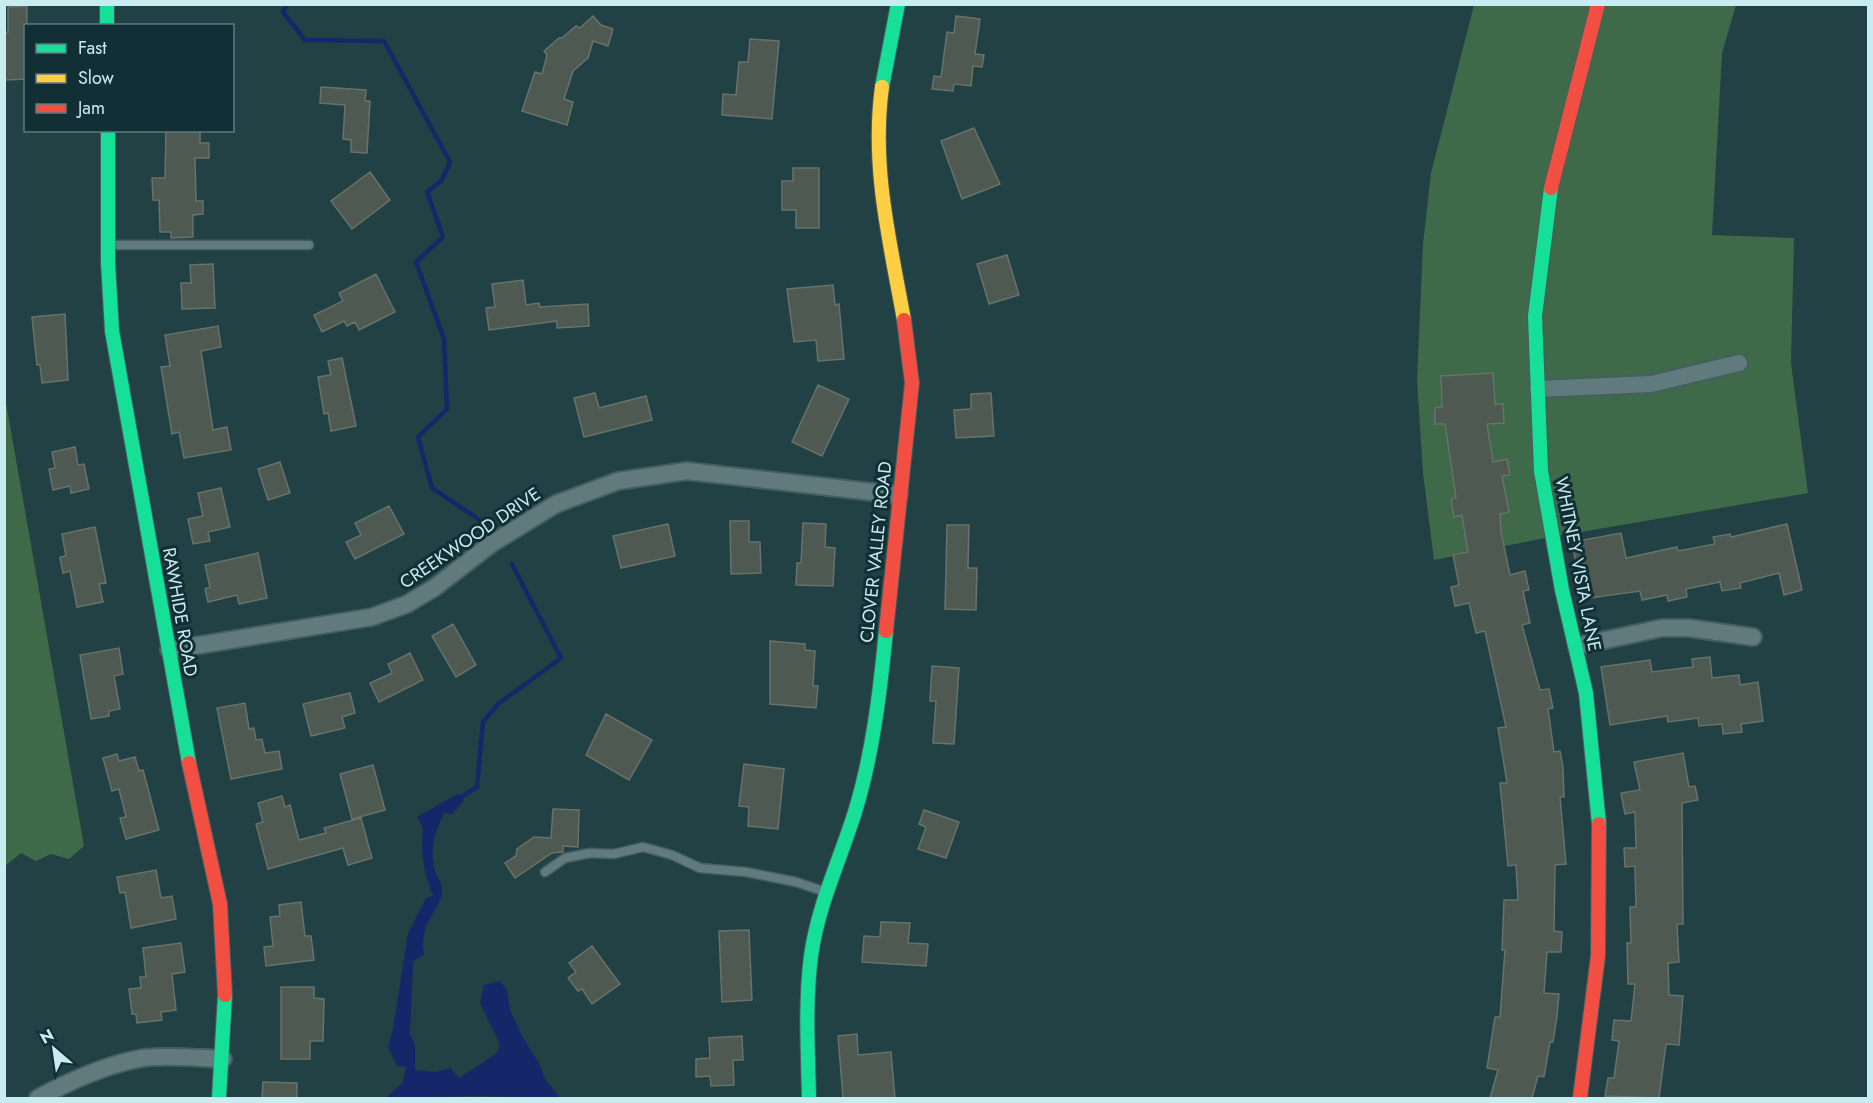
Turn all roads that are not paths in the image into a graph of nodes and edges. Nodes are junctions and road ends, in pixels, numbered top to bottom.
1 (107, 4) edge
2 (898, 4) edge
3 (1598, 4) edge
4 (107, 24) edge
5 (108, 132) edge
6 (108, 245) junction
7 (309, 245) dead end
8 (1739, 363) dead end
9 (1538, 389) junction
10 (899, 495) junction
11 (1753, 637) dead end
12 (1577, 646) junction
13 (169, 650) junction
14 (545, 872) dead end
15 (826, 892) junction
16 (223, 1059) junction
17 (38, 1098) edge
18 (219, 1098) edge
19 (809, 1098) edge
20 (1580, 1098) edge

1 - 4 street
2 - 10 street, CLOVER VALLEY ROAD
3 - 9 street, WHITNEY VISTA LANE
5 - 6 street, RAWHIDE ROAD
6 - 7 lane
6 - 13 street, RAWHIDE ROAD
8 - 9 street
9 - 12 street, WHITNEY VISTA LANE
10 - 13 street, CREEKWOOD DRIVE
10 - 15 street, CLOVER VALLEY ROAD
11 - 12 street
12 - 20 street, WHITNEY VISTA LANE
13 - 16 street, RAWHIDE ROAD
14 - 15 lane
15 - 19 street, CLOVER VALLEY ROAD
16 - 17 street
16 - 18 street, RAWHIDE ROAD

